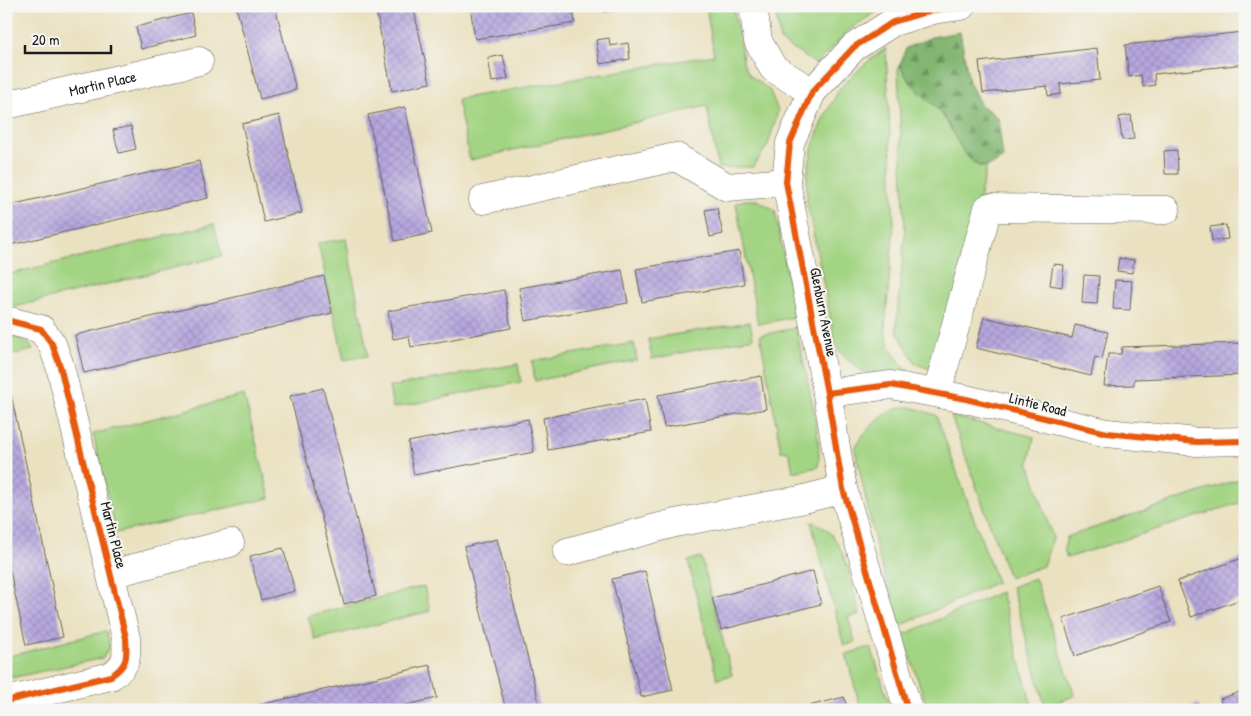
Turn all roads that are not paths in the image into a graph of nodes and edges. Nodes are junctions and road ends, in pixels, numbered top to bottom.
1 (753, 6) edge
2 (961, 6) edge
3 (199, 61) dead end
4 (812, 92) junction
5 (6, 105) edge
6 (786, 182) junction
7 (483, 200) dead end
8 (1166, 210) dead end
9 (6, 320) edge
10 (827, 392) junction
11 (937, 393) junction
12 (1245, 441) edge
13 (843, 489) junction
14 (230, 543) dead end
15 (567, 552) dead end
16 (110, 574) junction
17 (6, 701) edge
18 (908, 710) edge

1 - 4 street
2 - 4 street, Glenburn Avenue
3 - 5 street, Martin Place
4 - 6 street, Glenburn Avenue
6 - 7 street
6 - 10 street, Glenburn Avenue
8 - 11 street
9 - 16 street, Martin Place
10 - 11 street, Lintie Road
10 - 13 street, Glenburn Avenue
11 - 12 street, Lintie Road
13 - 15 street
13 - 18 street, Glenburn Avenue
14 - 16 street
16 - 17 street, Martin Place

